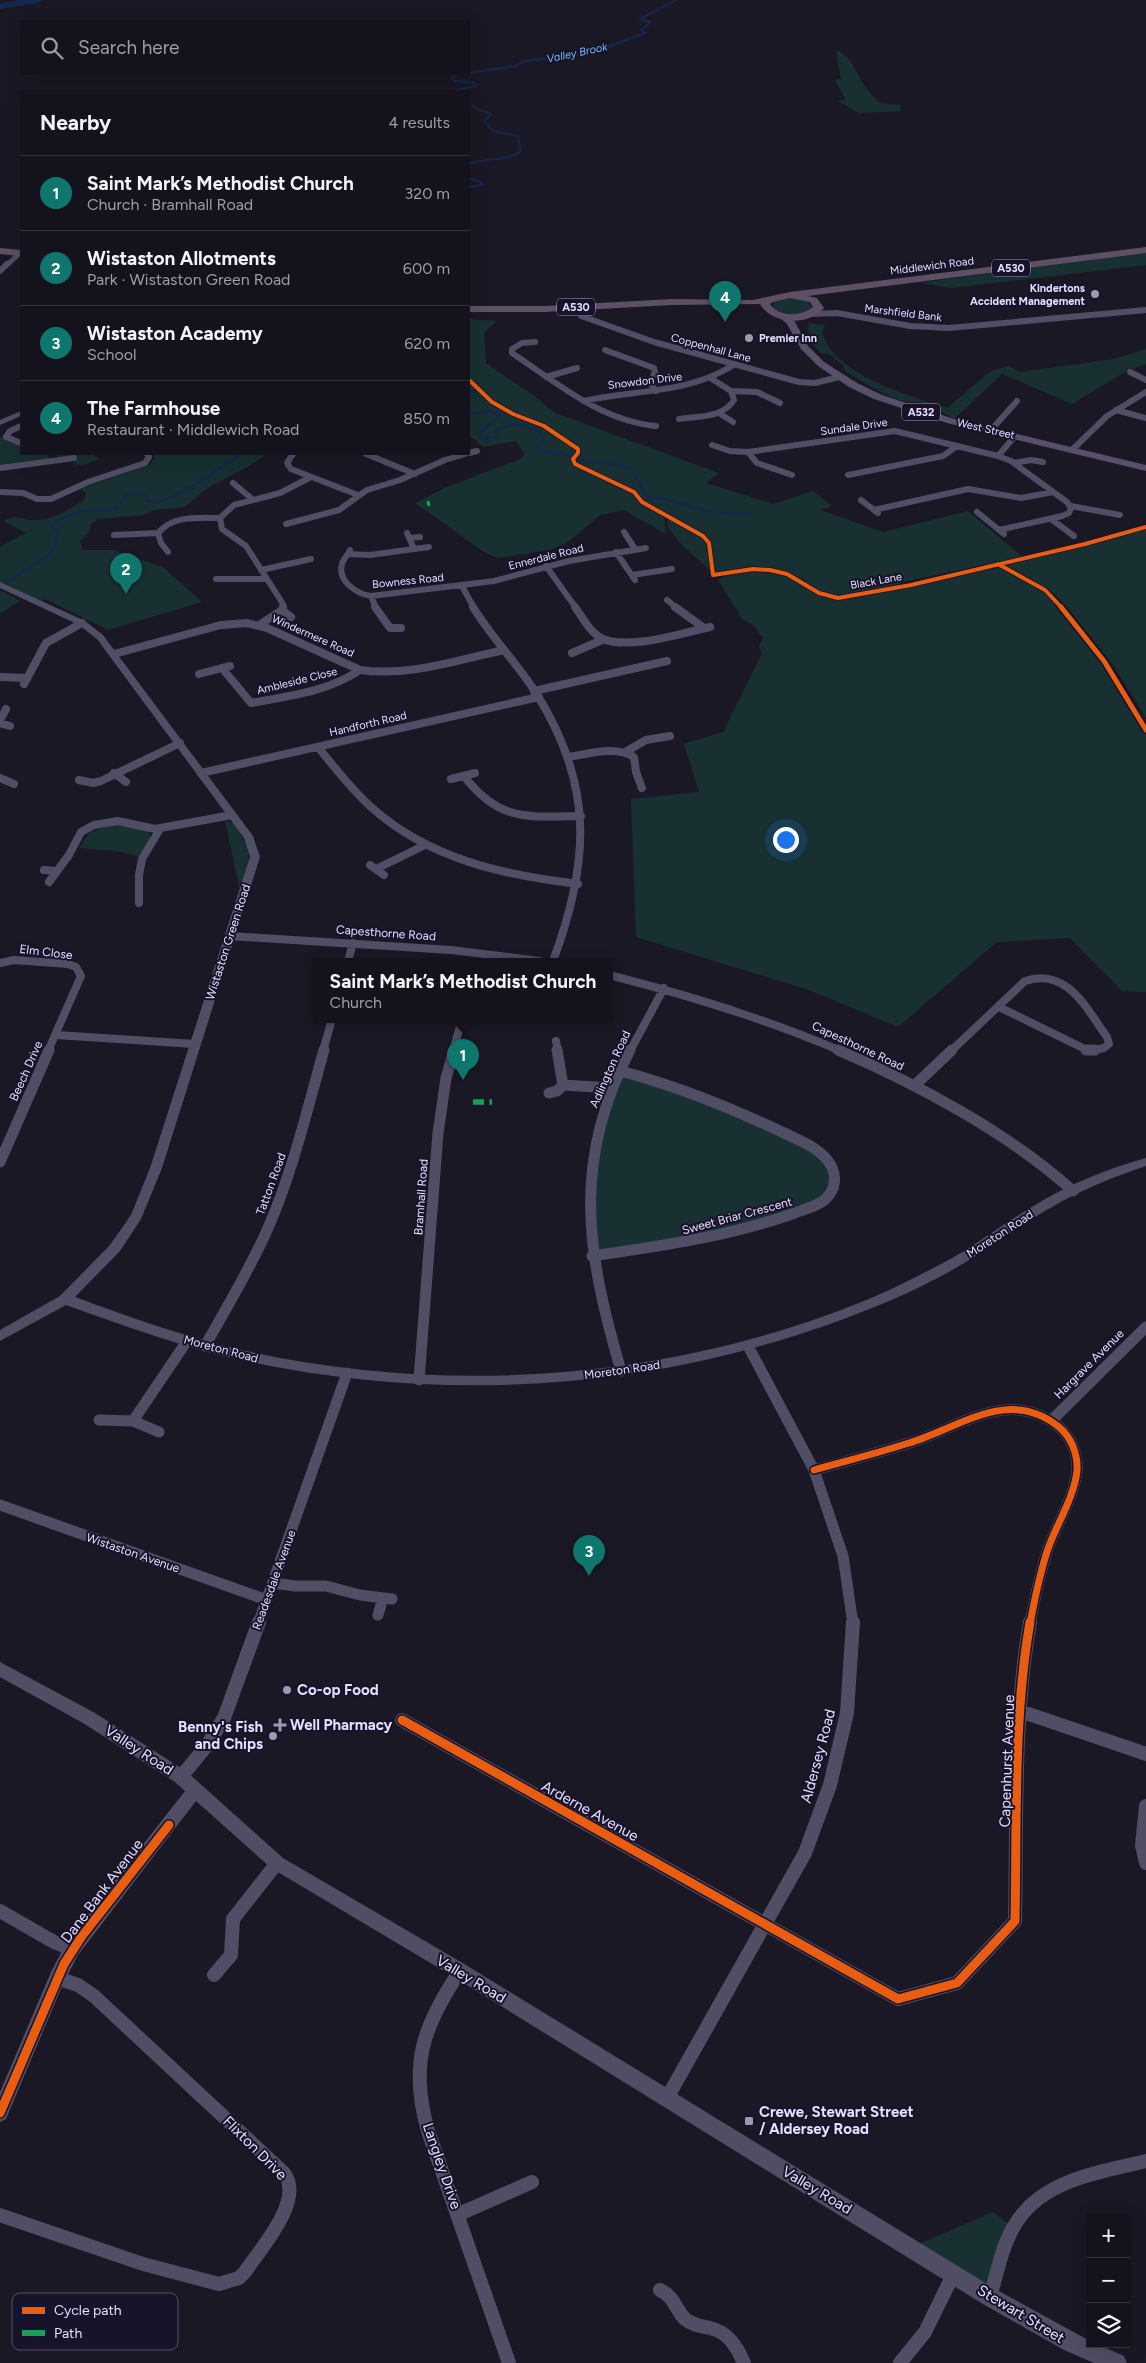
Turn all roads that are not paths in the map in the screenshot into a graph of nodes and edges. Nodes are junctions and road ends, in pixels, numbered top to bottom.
1 (1146, 250) edge
2 (0, 251) edge
3 (20, 253) edge
4 (20, 254) edge
5 (0, 271) edge
6 (840, 290) junction
7 (790, 295) junction
8 (770, 300) junction
9 (721, 304) junction
10 (470, 309) edge
11 (814, 309) junction
12 (1146, 310) edge
13 (837, 313) junction
14 (778, 314) junction
15 (581, 316) dead end
16 (795, 328) junction
17 (535, 342) dead end
18 (613, 345) dead end
19 (735, 364) junction
20 (578, 368) dead end
21 (1130, 372) dead end
22 (546, 377) junction
23 (839, 377) junction
24 (712, 379) junction
25 (1146, 380) edge
26 (656, 391) junction
27 (731, 391) junction
28 (1146, 392) edge
29 (583, 401) junction
30 (1017, 401) dead end
31 (780, 403) dead end
32 (1116, 410) junction
33 (20, 413) edge
34 (720, 413) junction
35 (679, 418) dead end
36 (1146, 418) edge
37 (733, 422) dead end
38 (0, 423) edge
39 (20, 426) edge
40 (656, 426) dead end
41 (991, 430) junction
42 (1015, 436) junction
43 (20, 443) edge
44 (712, 444) dead end
45 (957, 446) junction
46 (1072, 450) junction
47 (477, 451) dead end
48 (748, 452) junction
49 (470, 453) edge
50 (148, 455) edge
51 (292, 455) edge
52 (369, 455) edge
53 (465, 455) edge
54 (998, 456) junction
55 (74, 458) dead end
56 (1043, 462) dead end
57 (1014, 463) junction
58 (0, 468) edge
59 (1146, 468) edge
60 (415, 474) junction
61 (792, 475) dead end
62 (848, 475) dead end
63 (311, 477) junction
64 (233, 483) dead end
65 (0, 492) edge
66 (1053, 492) junction
67 (358, 495) junction
68 (252, 499) junction
69 (861, 500) dead end
70 (1070, 506) junction
71 (977, 512) dead end
72 (1120, 515) dead end
73 (220, 518) junction
74 (1051, 518) junction
75 (286, 524) dead end
76 (158, 533) junction
77 (114, 536) dead end
78 (1074, 536) dead end
79 (420, 537) dead end
80 (616, 537) dead end
81 (429, 547) dead end
82 (646, 548) dead end
83 (414, 549) junction
84 (635, 549) junction
85 (164, 551) dead end
86 (616, 552) junction
87 (311, 559) dead end
88 (546, 566) junction
89 (672, 569) dead end
90 (261, 570) junction
91 (214, 579) dead end
92 (267, 579) junction
93 (0, 584) edge
94 (462, 586) junction
95 (371, 596) junction
96 (667, 600) dead end
97 (676, 607) junction
98 (282, 610) junction
99 (666, 610) dead end
100 (291, 617) dead end
101 (82, 623) junction
102 (259, 625) junction
103 (401, 628) dead end
104 (602, 640) junction
105 (504, 650) junction
106 (572, 653) dead end
107 (114, 654) junction
108 (667, 662) dead end
109 (360, 670) junction
110 (199, 674) dead end
111 (0, 677) edge
112 (536, 694) junction
113 (6, 708) dead end
114 (0, 722) edge
115 (10, 726) dead end
116 (670, 736) dead end
117 (180, 744) junction
118 (318, 747) junction
119 (627, 751) junction
120 (568, 756) junction
121 (114, 773) junction
122 (202, 773) junction
123 (476, 773) dead end
124 (464, 776) junction
125 (1, 779) edge
126 (451, 779) dead end
127 (79, 780) dead end
128 (126, 782) dead end
129 (14, 784) dead end
130 (642, 788) dead end
131 (232, 815) junction
132 (581, 816) junction
133 (160, 829) junction
134 (424, 845) junction
135 (44, 870) dead end
136 (377, 870) dead end
137 (58, 871) junction
138 (49, 882) dead end
139 (578, 884) junction
140 (139, 903) dead end
141 (230, 936) junction
142 (353, 943) junction
143 (479, 957) edge
144 (349, 958) edge
145 (494, 958) edge
146 (554, 958) edge
147 (0, 963) edge
148 (613, 976) edge
149 (664, 988) junction
150 (998, 1007) junction
151 (331, 1023) edge
152 (461, 1023) edge
153 (56, 1035) junction
154 (556, 1042) dead end
155 (195, 1044) junction
156 (621, 1071) junction
157 (562, 1085) junction
158 (914, 1086) junction
159 (612, 1088) junction
160 (549, 1093) dead end
161 (3, 1149) edge
162 (0, 1162) edge
163 (1146, 1162) edge
164 (1073, 1191) junction
165 (592, 1256) junction
166 (65, 1299) junction
167 (1146, 1327) edge
168 (0, 1336) edge
169 (188, 1341) junction
170 (205, 1346) junction
171 (748, 1346) junction
172 (621, 1370) junction
173 (347, 1373) junction
174 (419, 1380) junction
175 (99, 1420) dead end
176 (133, 1421) junction
177 (1051, 1421) junction
178 (160, 1432) dead end
179 (814, 1470) junction
180 (0, 1505) edge
181 (273, 1583) junction
182 (267, 1600) junction
183 (378, 1615) dead end
184 (0, 1669) edge
185 (1020, 1711) junction
186 (402, 1720) dead end
187 (1146, 1754) edge
188 (180, 1777) junction
189 (196, 1790) junction
190 (1146, 1806) edge
191 (277, 1863) junction
192 (1146, 1863) edge
193 (0, 1911) edge
194 (766, 1925) junction
195 (72, 1949) junction
196 (460, 1971) junction
197 (214, 1974) dead end
198 (57, 1978) junction
199 (667, 2098) junction
200 (0, 2113) edge
201 (1146, 2161) edge
202 (532, 2182) dead end
203 (459, 2214) junction
204 (0, 2215) edge
205 (954, 2273) junction
206 (660, 2290) dead end
207 (990, 2296) junction
208 (509, 2363) edge
209 (744, 2363) edge
210 (900, 2363) edge
211 (1117, 2363) edge

1 - 6 highway, Middlewich Road / A530
2 - 3 highway
4 - 5 street
6 - 7 highway, Middlewich Road / A530
6 - 11 highway, Middlewich Road / A530
7 - 8 highway, Middlewich Road
7 - 11 highway
8 - 9 highway, A530
8 - 14 highway
9 - 10 highway, A530
9 - 14 highway, A530
11 - 13 street, Marshfield Bank
11 - 13 street, Marshfield Bank
11 - 14 highway
11 - 16 main road
12 - 13 street, Marshfield Bank
14 - 16 main road, West Street / A532
15 - 19 street, Coppenhall Lane
16 - 23 main road, West Street / A532
17 - 22 street
18 - 26 street
19 - 23 street, Coppenhall Lane
19 - 24 street, Snowdon Drive
20 - 22 street
21 - 25 street
22 - 29 street
23 - 41 main road, West Street / A532
24 - 26 street, Snowdon Drive
24 - 27 street
26 - 29 street, Snowdon Drive
27 - 31 street
27 - 34 street
28 - 32 street
29 - 40 street
30 - 41 street
32 - 36 street
32 - 46 street
33 - 38 street
34 - 35 street
34 - 37 street
39 - 43 street
41 - 42 main road, West Street / A532
42 - 46 main road, West Street / A532
42 - 54 street
44 - 48 street, Sundale Drive
45 - 48 street, Sundale Drive
45 - 54 street, Sundale Drive
45 - 62 street
46 - 59 main road, West Street / A532
47 - 49 street
48 - 61 street
50 - 65 street
51 - 63 street
52 - 60 street
53 - 60 street
54 - 57 street, Sundale Drive
55 - 58 street
56 - 57 street
57 - 66 street
60 - 67 street
63 - 67 street
63 - 68 street
64 - 68 street
66 - 69 street
66 - 70 street
67 - 75 street
68 - 73 street
70 - 72 street
70 - 74 street
71 - 74 street
73 - 76 street
73 - 90 street
74 - 78 street
76 - 77 street
76 - 85 street
79 - 83 street
80 - 84 street
81 - 83 street, Bowness Road
82 - 84 street, Ennerdale Road
83 - 95 street, Bowness Road
84 - 86 street, Ennerdale Road
86 - 88 street, Ennerdale Road
86 - 89 street
87 - 90 street
88 - 94 street, Ennerdale Road
88 - 104 street
90 - 92 street
91 - 92 street
92 - 98 street
93 - 101 street, Wistaston Green Road
94 - 95 street, Bowness Road
94 - 105 street, Bowness Road
95 - 103 street
96 - 97 street
97 - 99 street
97 - 104 street
98 - 100 street
98 - 102 street
101 - 107 street, Wistaston Green Road
101 - 111 street
102 - 107 street, Windermere Road
102 - 109 street, Windermere Road
104 - 106 street
105 - 109 street, Windermere Road
105 - 112 street, Bowness Road
107 - 117 street, Wistaston Green Road
108 - 112 street, Handforth Road
109 - 110 street, Ambleside Close
112 - 118 street, Handforth Road
112 - 120 street, Bowness Road
113 - 114 street
114 - 115 street
116 - 119 street
117 - 121 street
117 - 122 street, Wistaston Green Road
118 - 122 street, Handforth Road
118 - 134 street
119 - 120 street
119 - 130 street
120 - 132 street, Bowness Road
121 - 127 street
121 - 128 street
122 - 131 street, Wistaston Green Road
123 - 124 street
124 - 126 street
124 - 132 street
125 - 129 street
131 - 133 street
131 - 141 street, Wistaston Green Road
132 - 139 street, Bowness Road
133 - 137 street
133 - 140 street
134 - 136 street
134 - 139 street
135 - 137 street
137 - 138 street
139 - 146 street, Bowness Road
141 - 142 street, Capesthorne Road
141 - 155 street, Wistaston Green Road
142 - 143 street, Capesthorne Road
142 - 144 street
143 - 145 street, Capesthorne Road
147 - 153 street, Elm Close
148 - 149 street, Capesthorne Road
149 - 156 street, Adlington Road
149 - 158 street, Capesthorne Road
150 - 150 street
150 - 158 street
151 - 170 street, Tatton Road
152 - 174 street, Bramhall Road
153 - 155 street, Beech Drive
153 - 161 street, Beech Drive
154 - 157 street
155 - 166 street, Wistaston Green Road
156 - 159 street, Adlington Road
156 - 165 street, Sweet Briar Crescent
157 - 159 street
157 - 160 street
158 - 164 street, Capesthorne Road
159 - 165 street, Adlington Road
161 - 162 street, Beech Drive
163 - 164 street, Moreton Road
164 - 171 street, Moreton Road
165 - 172 street, Adlington Road
166 - 168 street, Wistaston Green Road
166 - 169 street, Moreton Road
167 - 177 street, Hargrave Avenue
169 - 170 street, Moreton Road
169 - 176 street
170 - 173 street, Moreton Road
171 - 172 street, Moreton Road
171 - 179 street, Aldersey Road
172 - 174 street, Moreton Road
173 - 174 street, Moreton Road
173 - 181 street, Readesdale Avenue
175 - 176 street
176 - 178 street
177 - 179 street, Capenhurst Avenue
177 - 185 street, Capenhurst Avenue
179 - 194 street, Aldersey Road
180 - 182 street, Wistaston Avenue
181 - 182 street, Readesdale Avenue
181 - 183 street
182 - 188 street, Readesdale Avenue
184 - 188 street, Valley Road
185 - 187 street
185 - 194 street, Capenhurst Avenue
186 - 194 street, Arderne Avenue
188 - 189 street, Valley Road
189 - 191 street, Valley Road
189 - 195 street, Dane Bank Avenue
190 - 192 street
191 - 196 street, Valley Road
191 - 197 street
193 - 195 street
194 - 199 street, Aldersey Road
195 - 198 street, Dane Bank Avenue
196 - 199 street, Valley Road
196 - 203 street, Langley Drive
198 - 200 street, Dane Bank Avenue
198 - 204 street, Flixton Drive
199 - 205 street, Valley Road
201 - 207 street
202 - 203 street
203 - 208 street, Langley Drive
205 - 207 street, Stewart Street
205 - 210 street
206 - 209 street
207 - 211 street, Stewart Street

